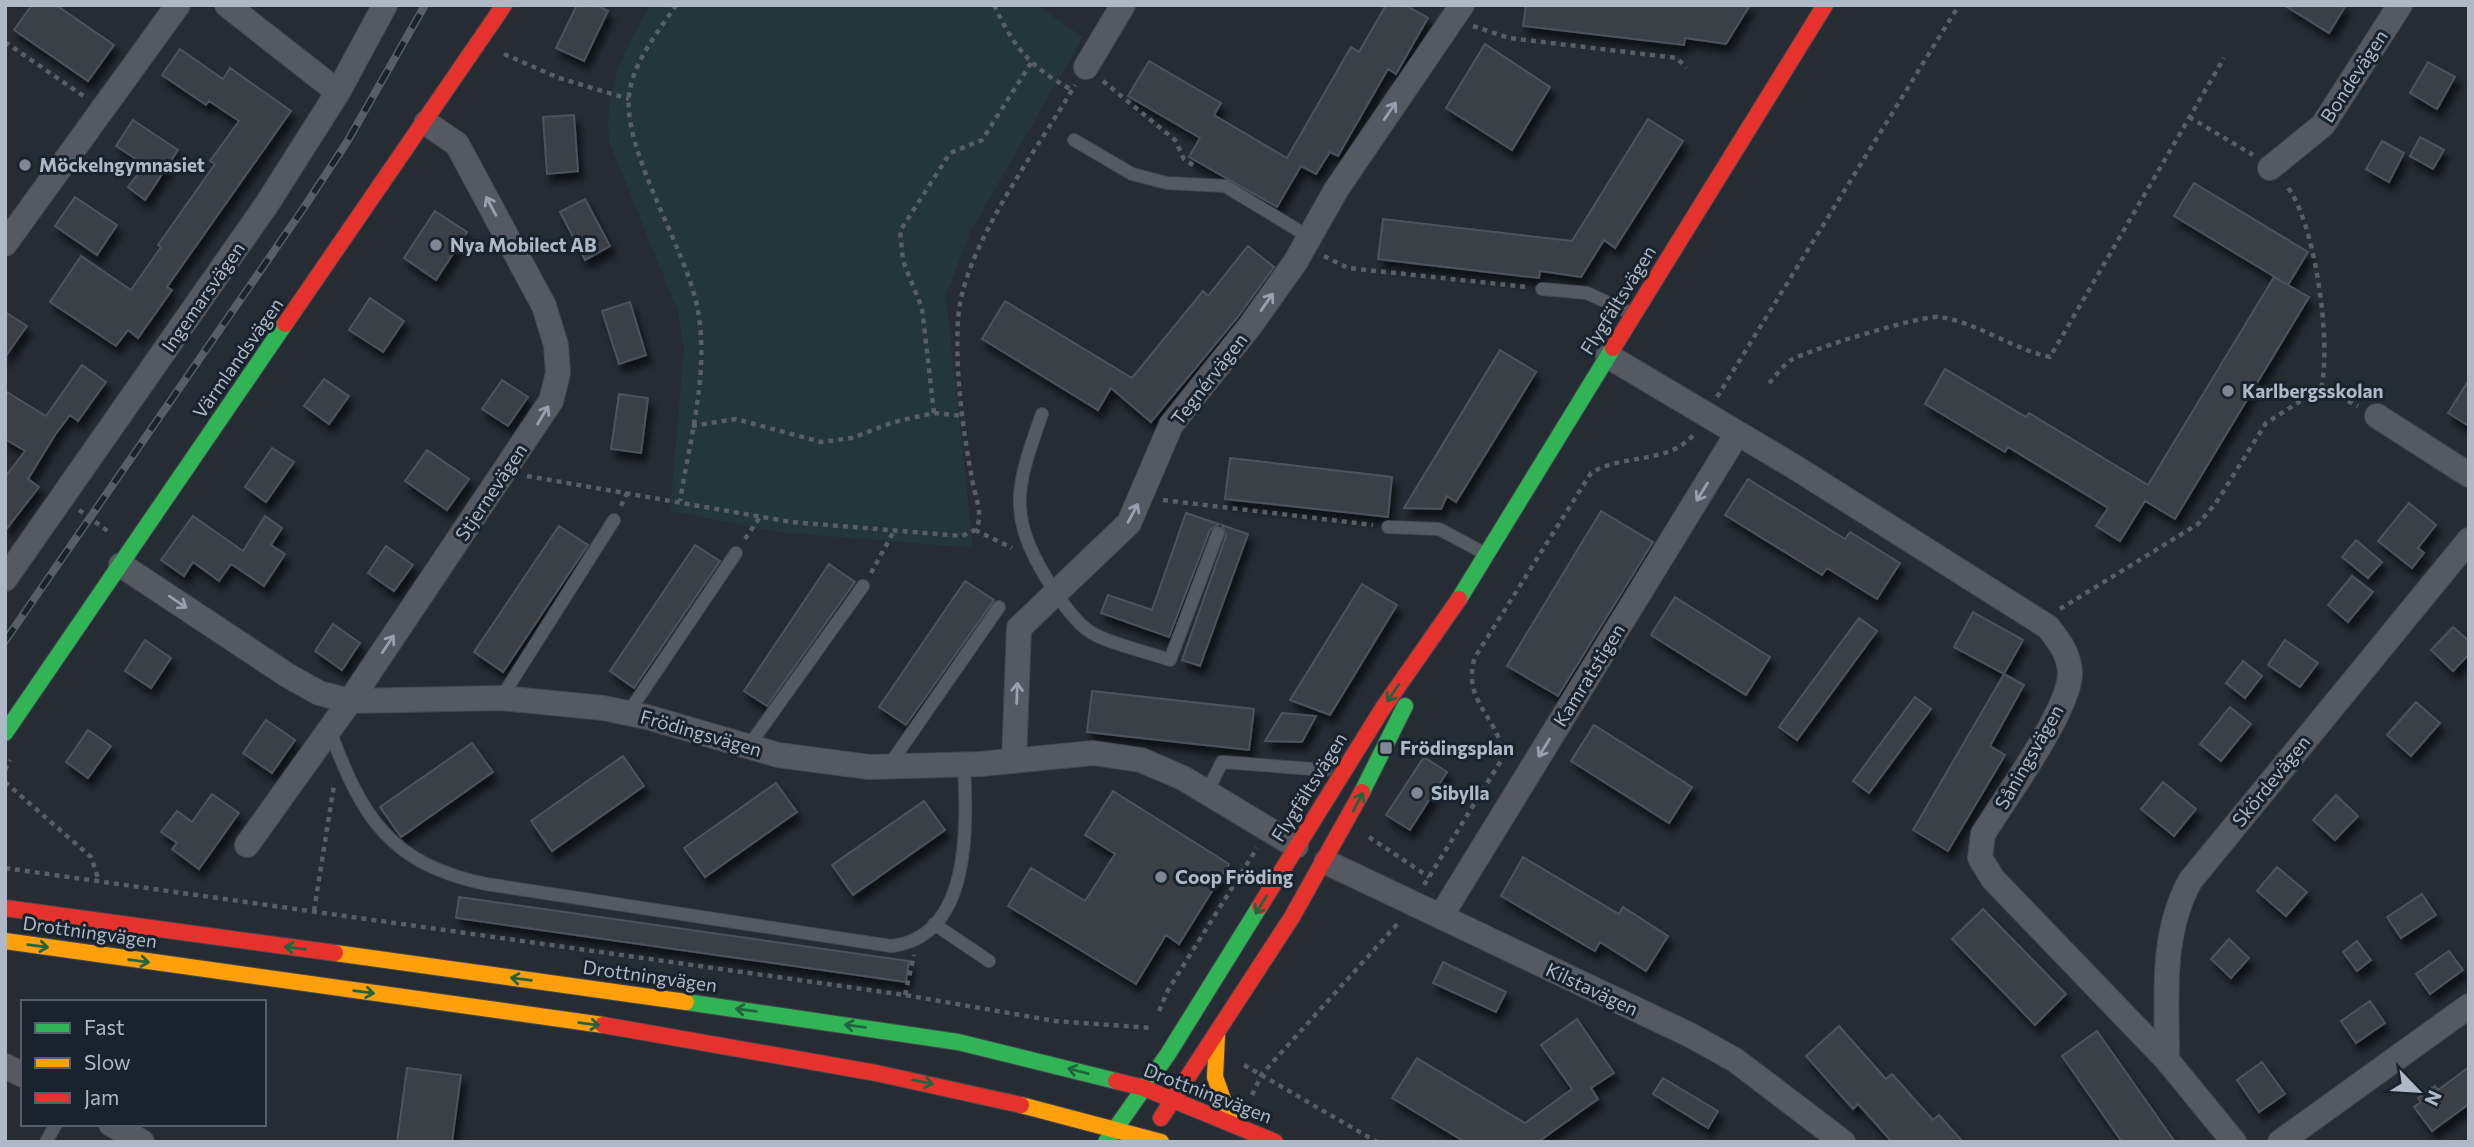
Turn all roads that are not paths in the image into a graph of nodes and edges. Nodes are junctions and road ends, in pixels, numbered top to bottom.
1 (178, 5) edge
2 (227, 5) edge
3 (385, 5) edge
4 (504, 5) edge
5 (1124, 5) edge
6 (1825, 5) edge
7 (2400, 5) edge
8 (1457, 12) edge
9 (1086, 67) road end
10 (338, 92) junction
11 (426, 123) junction
12 (1074, 140) dead end
13 (2270, 168) road end
14 (1311, 238) junction
15 (5, 244) edge
16 (1542, 289) road end
17 (1633, 315) junction
18 (1608, 356) junction
19 (1042, 414) dead end
20 (2377, 416) road end
21 (1737, 433) junction
22 (2469, 475) edge
23 (614, 520) dead end
24 (1388, 527) road end
25 (1218, 533) dead end
26 (2469, 540) edge
27 (736, 553) road end
28 (1486, 554) junction
29 (127, 556) junction
30 (5, 579) edge
31 (863, 586) road end
32 (1055, 593) junction
33 (999, 607) dead end
34 (1447, 618) junction
35 (501, 698) junction
36 (350, 701) junction
37 (628, 713) junction
38 (329, 727) junction
39 (5, 733) edge
40 (748, 747) junction
41 (1014, 761) junction
42 (964, 765) junction
43 (888, 767) junction
44 (1326, 770) dead end
45 (1207, 792) junction
46 (247, 845) dead end
47 (1296, 846) junction
48 (1326, 862) junction
49 (5, 908) edge
50 (1441, 916) junction
51 (934, 924) junction
52 (5, 941) edge
53 (989, 961) dead end
54 (2469, 1006) edge
55 (1217, 1034) junction
56 (2167, 1060) junction
57 (5, 1066) edge
58 (21, 1074) edge
59 (1144, 1088) junction
60 (1174, 1099) junction
61 (1023, 1104) junction
62 (1231, 1122) junction
63 (55, 1126) edge
64 (114, 1126) edge
65 (1052, 1130) dead end
66 (1111, 1135) edge
67 (1151, 1140) edge
68 (46, 1142) edge
69 (142, 1142) edge
70 (1276, 1142) edge
71 (1843, 1142) edge
72 (2234, 1142) edge
73 (2280, 1142) edge

1 - 15 street
2 - 10 street
3 - 10 street, Ingemarsvägen
4 - 11 street, Värmlandsvägen
5 - 9 street
6 - 17 street, Flygfältsvägen
7 - 13 street, Bondevägen
14 -> 8 street, Tegnérvägen
10 - 30 street, Ingemarsvägen
11 - 29 street, Värmlandsvägen
36 -> 11 street, Stjernevägen
12 - 14 lane
32 -> 14 street, Tegnérvägen
16 - 17 lane
17 - 18 street, Flygfältsvägen
18 - 21 street, Såningsvägen
18 - 28 street, Flygfältsvägen
19 - 32 lane
20 - 22 street
21 -> 50 street, Kamratstigen
21 - 56 street, Såningsvägen
23 - 35 lane
24 - 28 lane
25 - 32 lane
26 - 56 street, Skördevägen
27 - 37 lane
28 - 34 street, Flygfältsvägen
29 -> 36 street, Frödingsvägen
29 - 39 street, Värmlandsvägen
31 - 40 lane
41 -> 32 street, Tegnérvägen
33 - 43 lane
34 -> 47 street, Flygfältsvägen
48 -> 34 street, Flygfältsvägen
35 - 36 street, Frödingsvägen
35 - 37 street, Frödingsvägen
36 - 38 street, Stjernevägen
37 - 40 street, Frödingsvägen
38 - 46 street, Stjernevägen
38 - 51 lane
40 - 43 street, Frödingsvägen
41 - 42 street, Frödingsvägen
41 - 45 street, Frödingsvägen
42 - 43 street, Frödingsvägen
42 - 51 lane
44 - 45 lane
45 - 47 street, Frödingsvägen
47 - 48 street
47 -> 59 street, Flygfältsvägen
48 - 50 street, Kilstavägen
48 - 55 street, Flygfältsvägen
59 -> 49 street, Drottningvägen
50 - 71 street, Kilstavägen
51 - 53 lane
52 -> 61 street, Drottningvägen
54 - 73 street
55 - 60 street, Flygfältsvägen
55 - 62 street
56 - 72 street, Såningsvägen
57 - 58 street
59 - 60 street, Drottningvägen
59 - 66 street, Flygfältsvägen
60 - 62 street, Drottningvägen
60 - 67 street, Flygfältsvägen
61 - 65 street
61 - 66 street, Drottningvägen
62 - 70 street, Drottningvägen
63 - 68 lane
64 - 69 street
66 - 67 street, Drottningvägen

